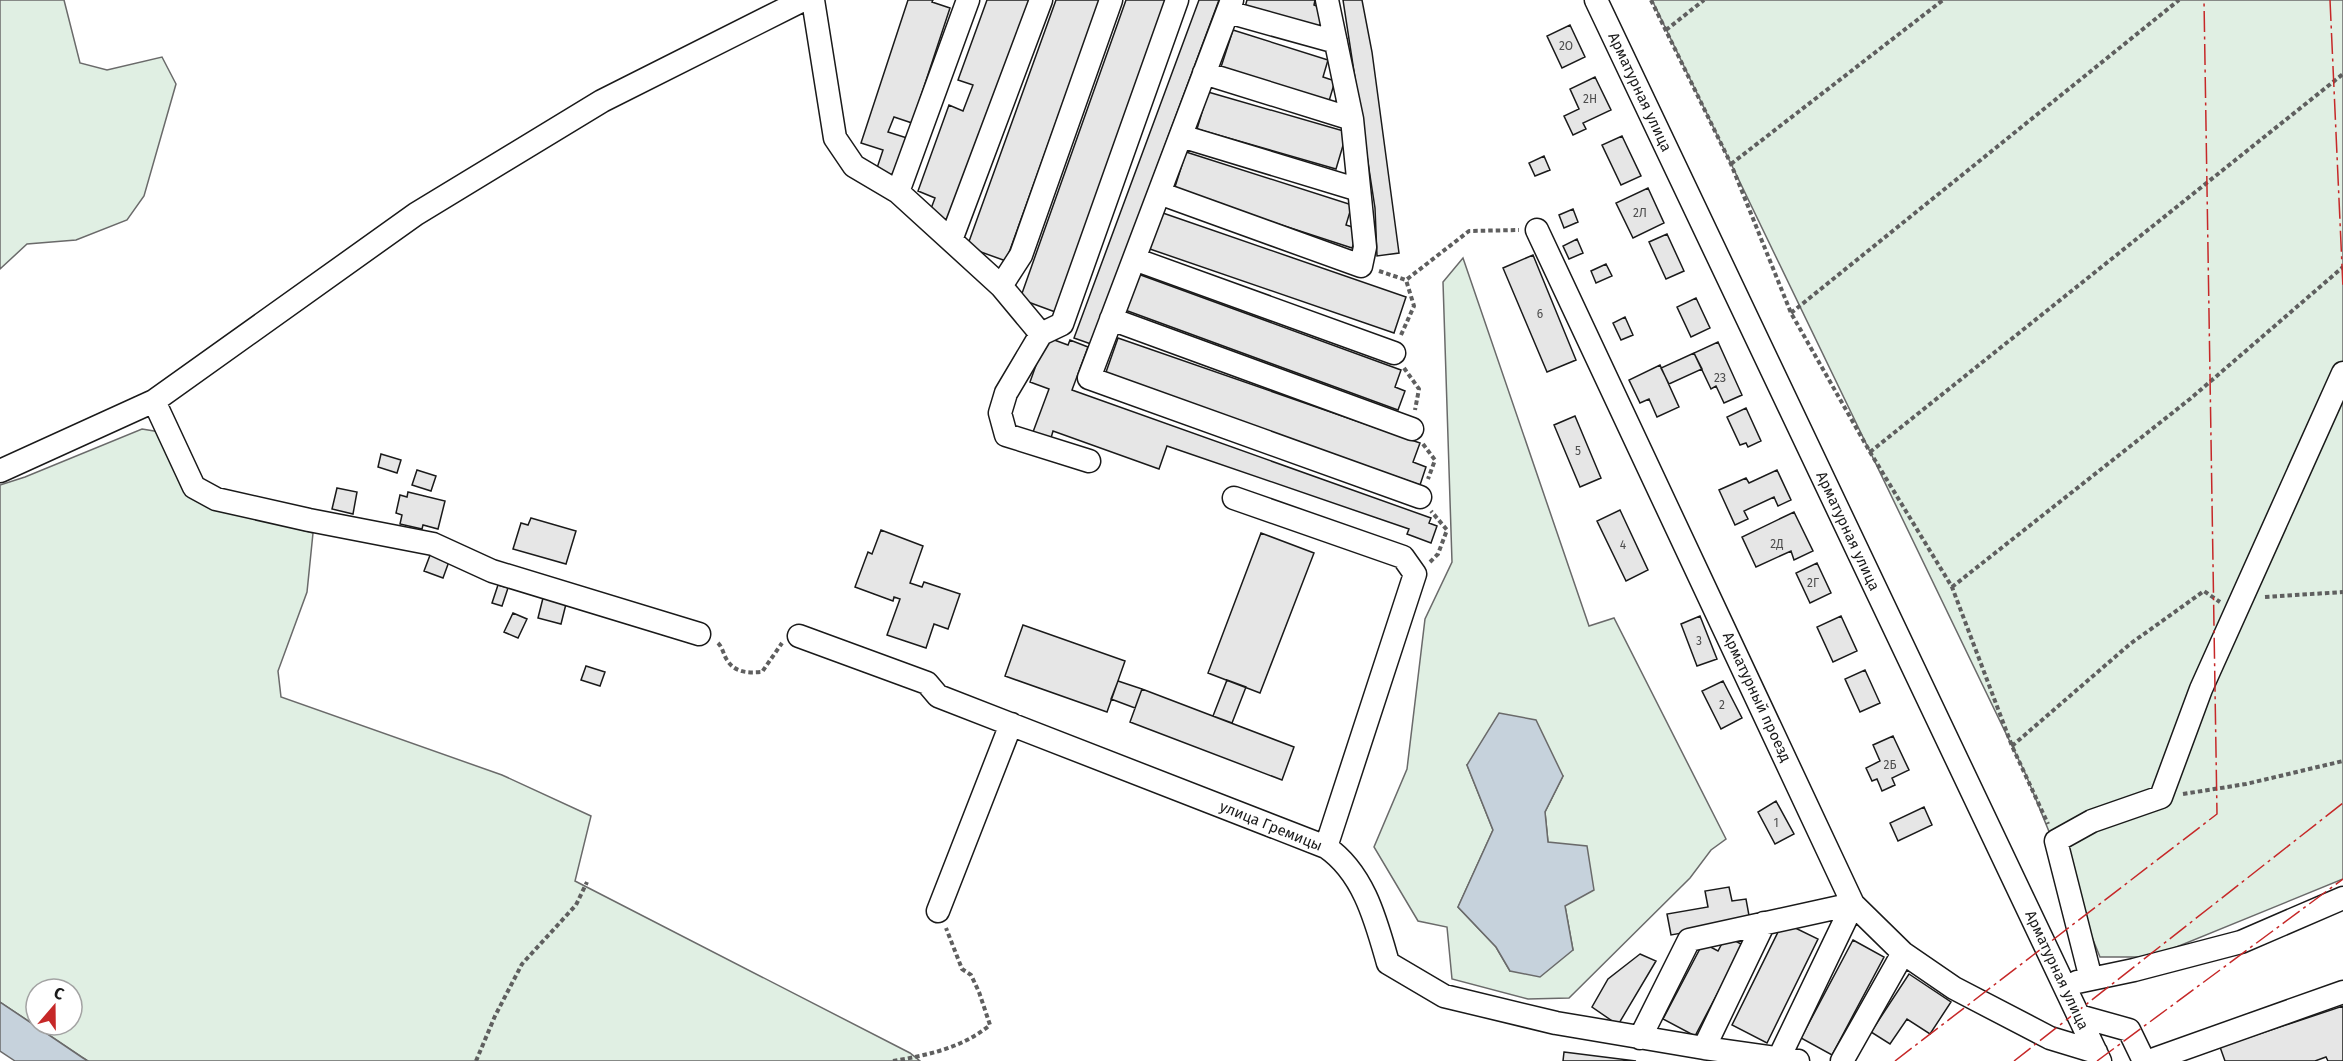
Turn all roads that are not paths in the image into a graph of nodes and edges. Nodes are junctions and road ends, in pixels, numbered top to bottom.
1 (803, 0) edge
2 (813, 0) edge
3 (968, 0) edge
4 (1041, 0) edge
5 (1111, 0) edge
6 (1177, 0) edge
7 (1328, 0) edge
8 (1596, 0) edge
9 (1230, 6) edge
10 (1336, 42) junction
11 (1204, 73) junction
12 (1352, 119) junction
13 (1181, 136) junction
14 (1359, 190) junction
15 (898, 192) junction
16 (1159, 193) junction
17 (1536, 230) road end
18 (951, 240) junction
19 (1134, 259) junction
20 (1002, 286) junction
21 (1111, 319) junction
22 (1041, 334) junction
23 (1394, 353) dead end
24 (2343, 373) edge
25 (154, 401) junction
26 (1412, 429) dead end
27 (1089, 461) dead end
28 (0, 471) edge
29 (1420, 497) dead end
30 (1234, 498) dead end
31 (699, 634) road end
32 (799, 636) road end
33 (1011, 724) junction
34 (1326, 847) junction
35 (2343, 898) edge
36 (1853, 904) junction
37 (938, 911) road end
38 (1764, 923) junction
39 (1903, 953) junction
40 (2091, 979) junction
41 (2064, 985) junction
42 (2343, 992) edge
43 (2079, 1016) junction
44 (1640, 1038) junction
45 (1704, 1048) junction
46 (2098, 1057) edge
47 (1788, 1060) edge
48 (1842, 1061) edge
49 (2144, 1061) edge
50 (2149, 1061) edge

1 - 25 street
2 - 15 street
3 - 15 street
4 - 18 street
5 - 20 street
6 - 22 street
7 - 10 street
8 - 41 street, Арматурная улица
9 - 10 street
9 - 11 street
10 - 12 street
11 - 12 street
11 - 13 street
12 - 14 street
13 - 14 street
13 - 16 street
14 - 16 street
15 - 18 street
16 - 19 street
17 - 36 street, Арматурный проезд
18 - 20 street
19 - 21 street
19 - 23 street
20 - 22 street
21 - 26 street
21 - 29 street
22 - 27 street
24 - 40 street
25 - 28 street
25 - 31 street
30 - 34 street
32 - 33 street, улица Гремицы
33 - 34 street, улица Гремицы
33 - 37 street
34 - 44 street, улица Гремицы
35 - 40 street
36 - 38 street
36 - 39 street, Арматурный проезд
36 - 47 street
38 - 44 street
38 - 45 street
39 - 46 street, Арматурный проезд
39 - 48 street
40 - 41 street
41 - 43 street, Арматурная улица
42 - 50 street
43 - 46 street, Арматурная улица
43 - 49 street
44 - 45 street, улица Гремицы
45 - 47 street, улица Гремицы

